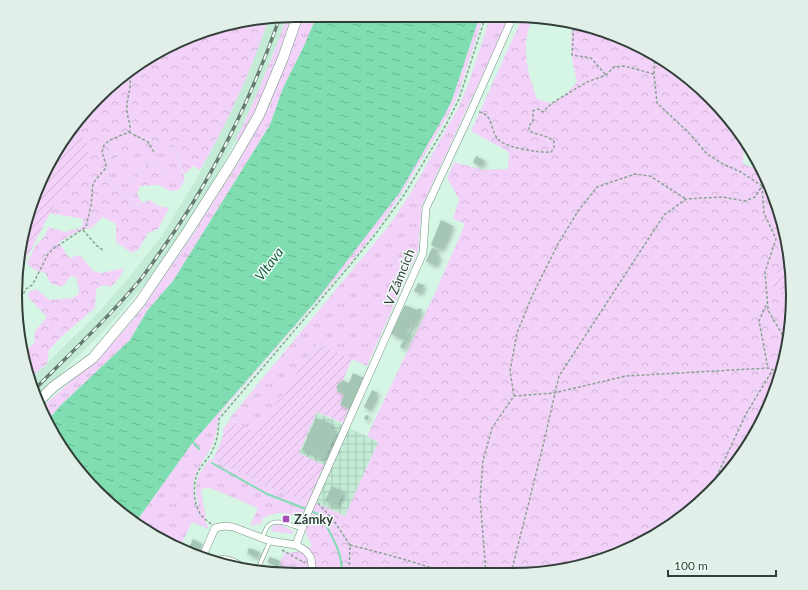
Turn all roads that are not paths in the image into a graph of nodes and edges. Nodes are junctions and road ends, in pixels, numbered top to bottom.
1 (296, 22) edge
2 (510, 22) edge
3 (42, 398) edge
4 (302, 529) junction
5 (262, 538) junction
6 (270, 542) junction
7 (296, 545) junction
8 (204, 553) edge
9 (220, 558) edge
10 (234, 561) edge
11 (258, 566) edge
12 (312, 568) edge

1 - 3 main road
2 - 4 street, V Zámcích
4 - 5 lane
4 - 7 street, V Zámcích
5 - 6 street
5 - 8 street
6 - 7 street
6 - 11 lane
7 - 12 street
9 - 10 lane

